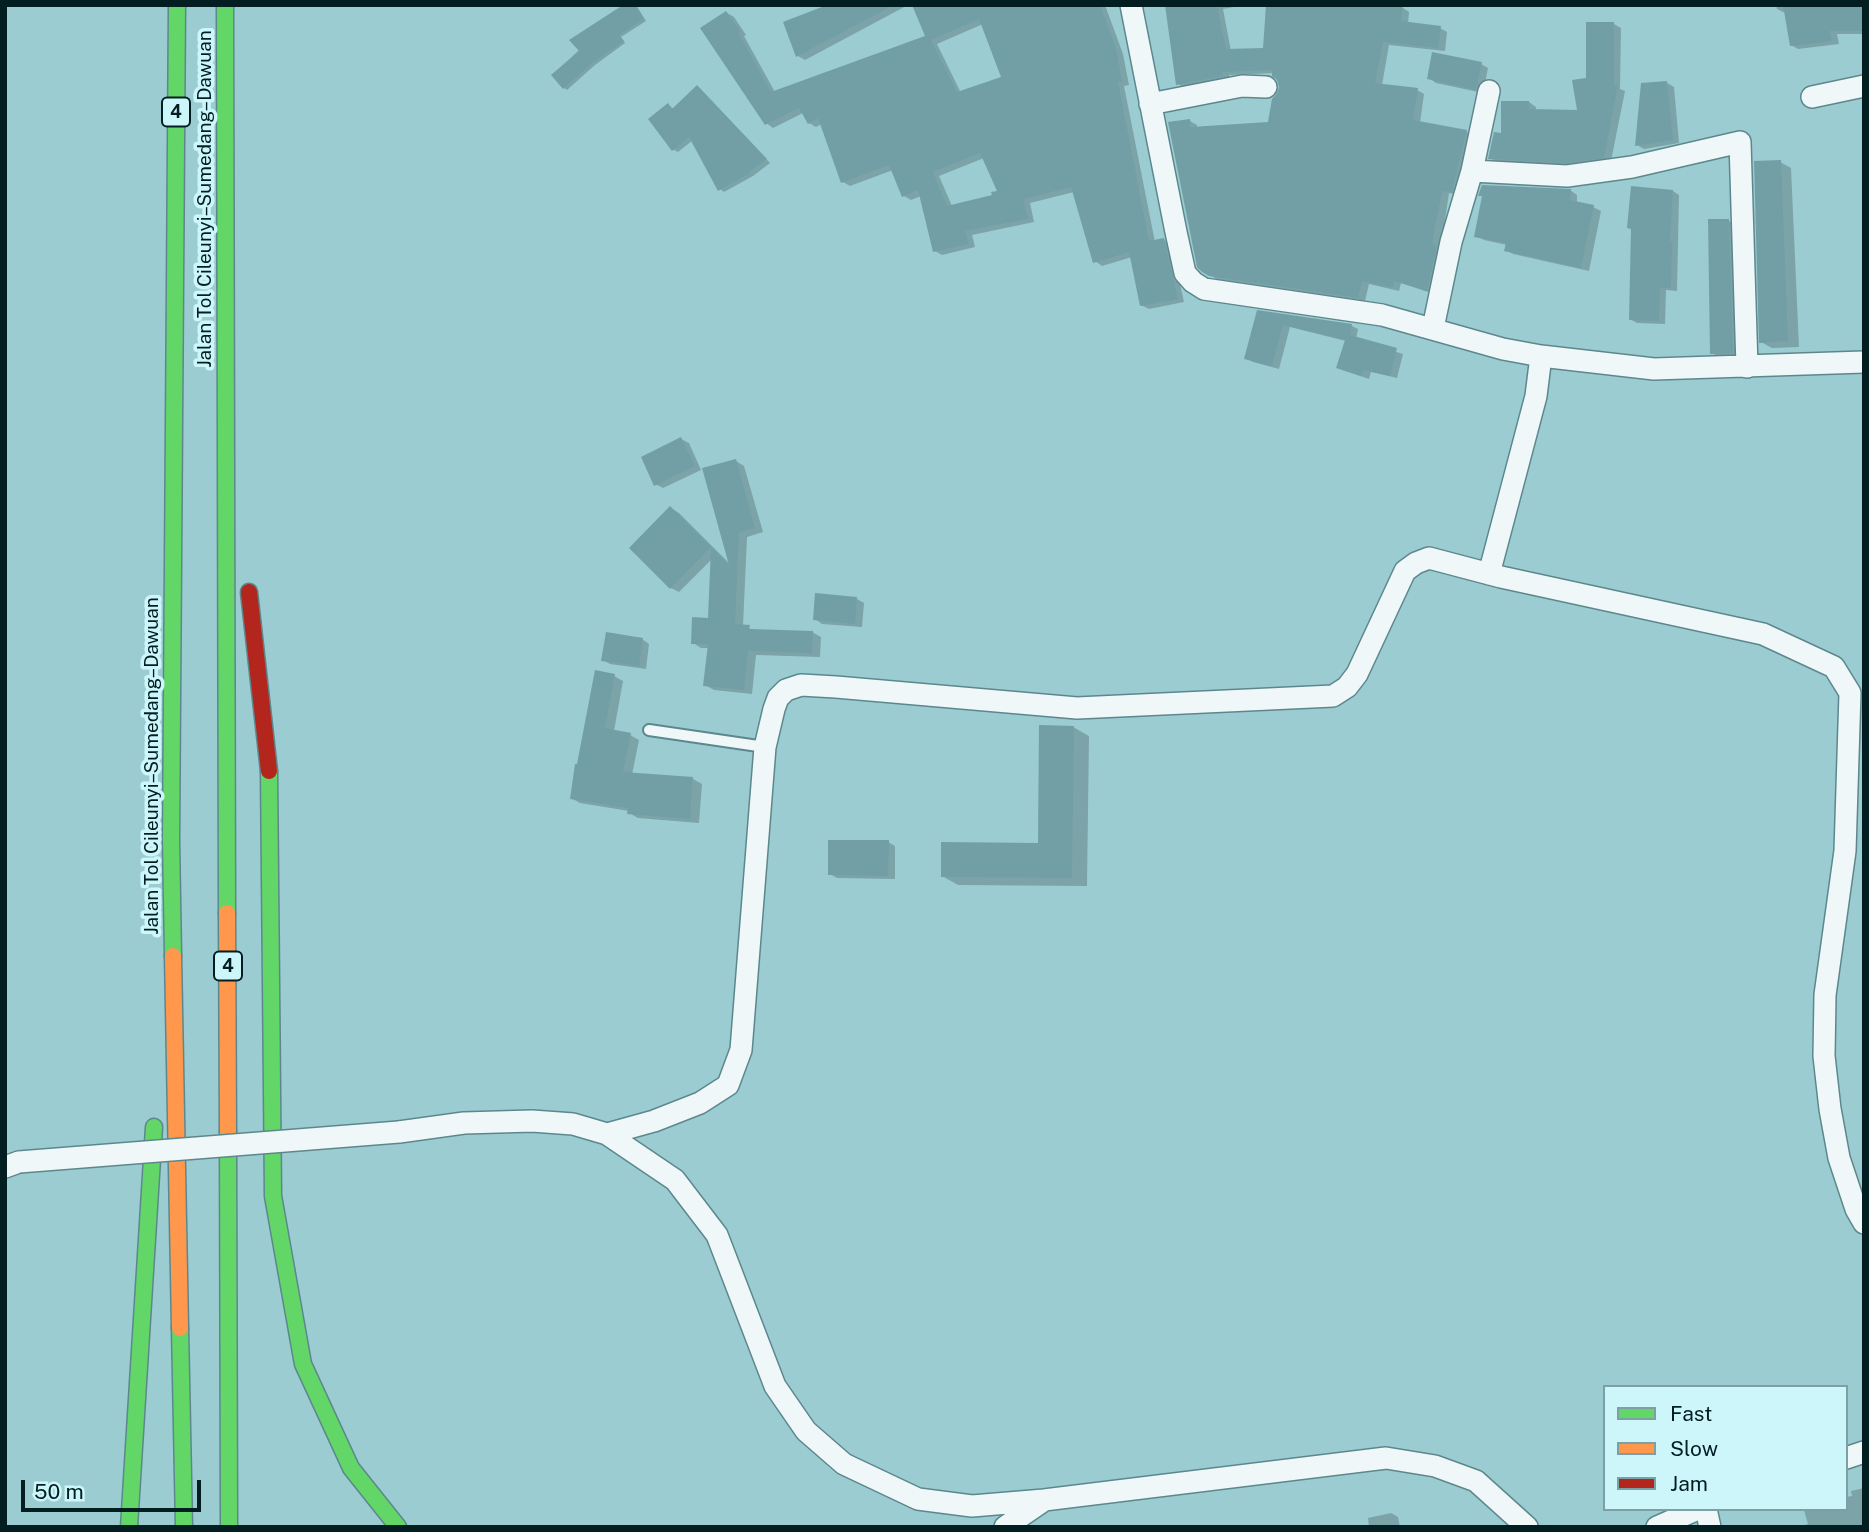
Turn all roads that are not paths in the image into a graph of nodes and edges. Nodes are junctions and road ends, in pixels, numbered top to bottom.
1 (177, 5) edge
2 (225, 5) edge
3 (1131, 5) edge
4 (1864, 86) edge
5 (1266, 87) dead end
6 (1489, 91) dead end
7 (1812, 97) dead end
8 (1150, 104) junction
9 (1472, 171) junction
10 (1433, 328) junction
11 (1541, 356) junction
12 (1864, 362) edge
13 (1747, 367) junction
14 (228, 406) junction
15 (243, 539) dead end
16 (1489, 574) junction
17 (247, 579) dead end
18 (649, 730) dead end
19 (765, 747) junction
20 (171, 840) junction
21 (159, 1046) dead end
22 (155, 1115) dead end
23 (607, 1134) junction
24 (12, 1165) edge
25 (1864, 1223) edge
26 (1044, 1500) junction
27 (1693, 1511) edge
28 (130, 1527) edge
29 (184, 1527) edge
30 (229, 1527) edge
31 (398, 1527) edge
32 (1005, 1527) edge
33 (1527, 1527) edge
34 (1657, 1527) edge

1 - 20 highway, Jalan Tol Cileunyi–Sumedang–Dawuan / 4
2 - 14 highway, Jalan Tol Cileunyi–Sumedang–Dawuan / 4
3 - 8 street
4 - 7 street
5 - 8 street
6 - 9 street
8 - 10 street
9 - 10 street
9 - 13 street
10 - 11 street
11 - 13 street
11 - 16 street
12 - 13 street
14 - 15 highway
14 - 30 highway, Jalan Tol Cileunyi–Sumedang–Dawuan / 4
16 - 19 street
16 - 25 street
17 - 31 highway
18 - 19 lane
19 - 23 street
20 - 21 highway
20 - 29 highway, Jalan Tol Cileunyi–Sumedang–Dawuan / 4
22 - 28 highway
23 - 24 street, bridge
23 - 26 street
26 - 32 street
26 - 33 street
27 - 34 street

